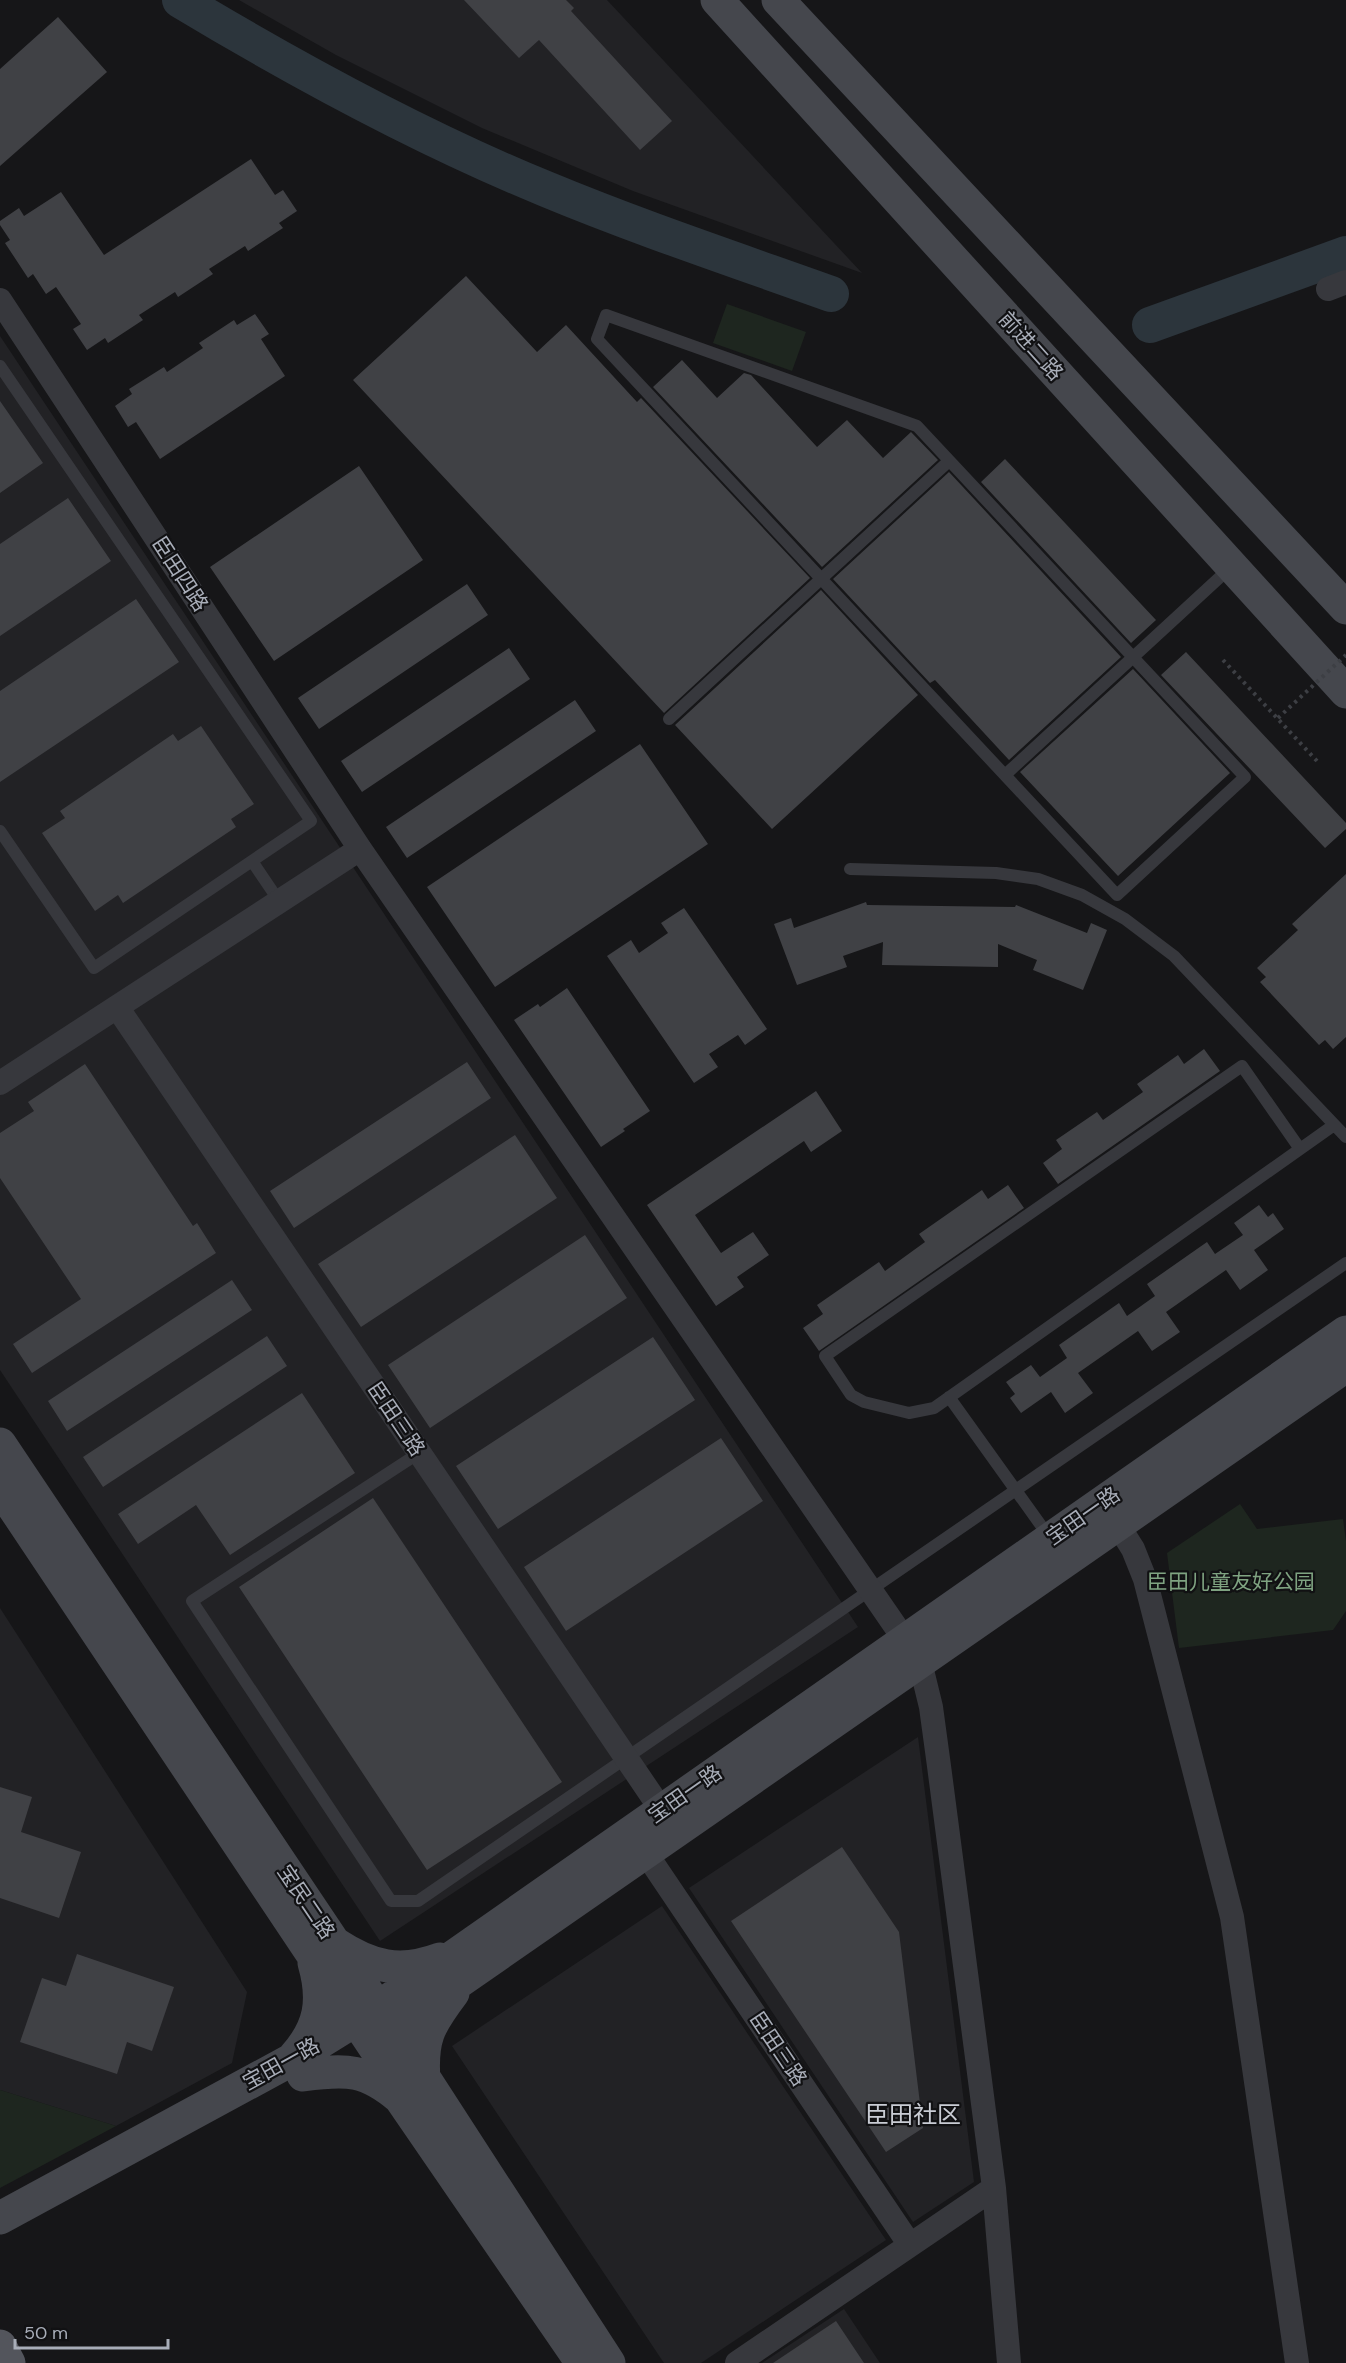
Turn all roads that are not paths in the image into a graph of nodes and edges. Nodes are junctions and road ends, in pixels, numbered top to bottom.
1 (717, 0) edge
2 (778, 0) edge
3 (0, 300) edge
4 (0, 366) edge
5 (949, 461) junction
6 (1232, 566) junction
7 (821, 579) junction
8 (1346, 608) edge
9 (1133, 657) junction
10 (1346, 692) edge
11 (669, 719) dead end
12 (1005, 775) junction
13 (0, 831) edge
14 (360, 849) junction
15 (252, 861) junction
16 (850, 869) dead end
17 (279, 901) junction
18 (117, 1007) junction
19 (0, 1083) edge
20 (1334, 1125) junction
21 (1346, 1137) edge
22 (1300, 1149) junction
23 (1346, 1263) edge
24 (1346, 1332) edge
25 (1346, 1366) edge
26 (949, 1397) junction
27 (0, 1444) edge
28 (419, 1453) junction
29 (0, 1487) edge
30 (1015, 1490) junction
31 (1110, 1513) junction
32 (1051, 1539) junction
33 (870, 1590) junction
34 (912, 1651) junction
35 (626, 1758) junction
36 (669, 1821) junction
37 (242, 1827) junction
38 (645, 1852) junction
39 (322, 1948) junction
40 (468, 1961) junction
41 (373, 2023) junction
42 (298, 2067) junction
43 (412, 2090) junction
44 (994, 2188) junction
45 (0, 2218) edge
46 (0, 2240) edge
47 (910, 2245) junction
48 (0, 2346) edge
49 (9, 2363) edge
50 (582, 2363) edge
51 (609, 2363) edge
52 (737, 2363) edge
53 (1009, 2363) edge
54 (1297, 2363) edge

1 - 6 main road, 前进二路
2 - 8 main road
3 - 14 street, 臣田四路
4 - 15 lane
5 - 7 lane
5 - 7 lane
5 - 9 lane
6 - 9 lane
6 - 10 main road, 前进二路
7 - 11 lane
7 - 12 lane
9 - 12 lane
9 - 12 lane
13 - 15 lane
14 - 17 street
14 - 33 street, 臣田四路
15 - 17 lane
16 - 20 lane
17 - 18 street
18 - 19 street
18 - 28 street, 臣田三路
20 - 21 lane
20 - 22 lane
22 - 26 lane
22 - 26 lane
23 - 30 lane
24 - 31 main road, 宝田一路
25 - 31 main road, 宝田一路
26 - 30 lane
27 - 37 main road, 宝民二路
28 - 35 street, 臣田三路
28 - 35 lane
29 - 37 main road, 宝民二路
30 - 32 lane
30 - 33 lane
31 - 32 main road, 宝田一路
31 - 34 main road, 宝田一路
31 - 54 street
32 - 34 main road, 宝田一路
33 - 34 street, 臣田四路
33 - 35 lane
34 - 36 main road, 宝田一路
34 - 44 street
35 - 36 street, 臣田三路
36 - 38 main road, 宝田一路
36 - 40 main road, 宝田一路
37 - 39 main road, 宝民二路
38 - 40 main road, 宝田一路
38 - 47 street, 臣田三路
39 - 40 main road
39 - 41 main road, 宝民二路
39 - 42 main road
40 - 41 main road, 宝田一路
40 - 43 main road
41 - 42 main road, 宝田一路
41 - 43 main road, 宝民二路
42 - 43 main road
42 - 45 main road, 宝田一路
42 - 46 main road, 宝田一路
43 - 50 main road, 宝民二路
43 - 51 main road, 宝民二路
44 - 47 street
44 - 53 street
47 - 52 street
48 - 49 main road

